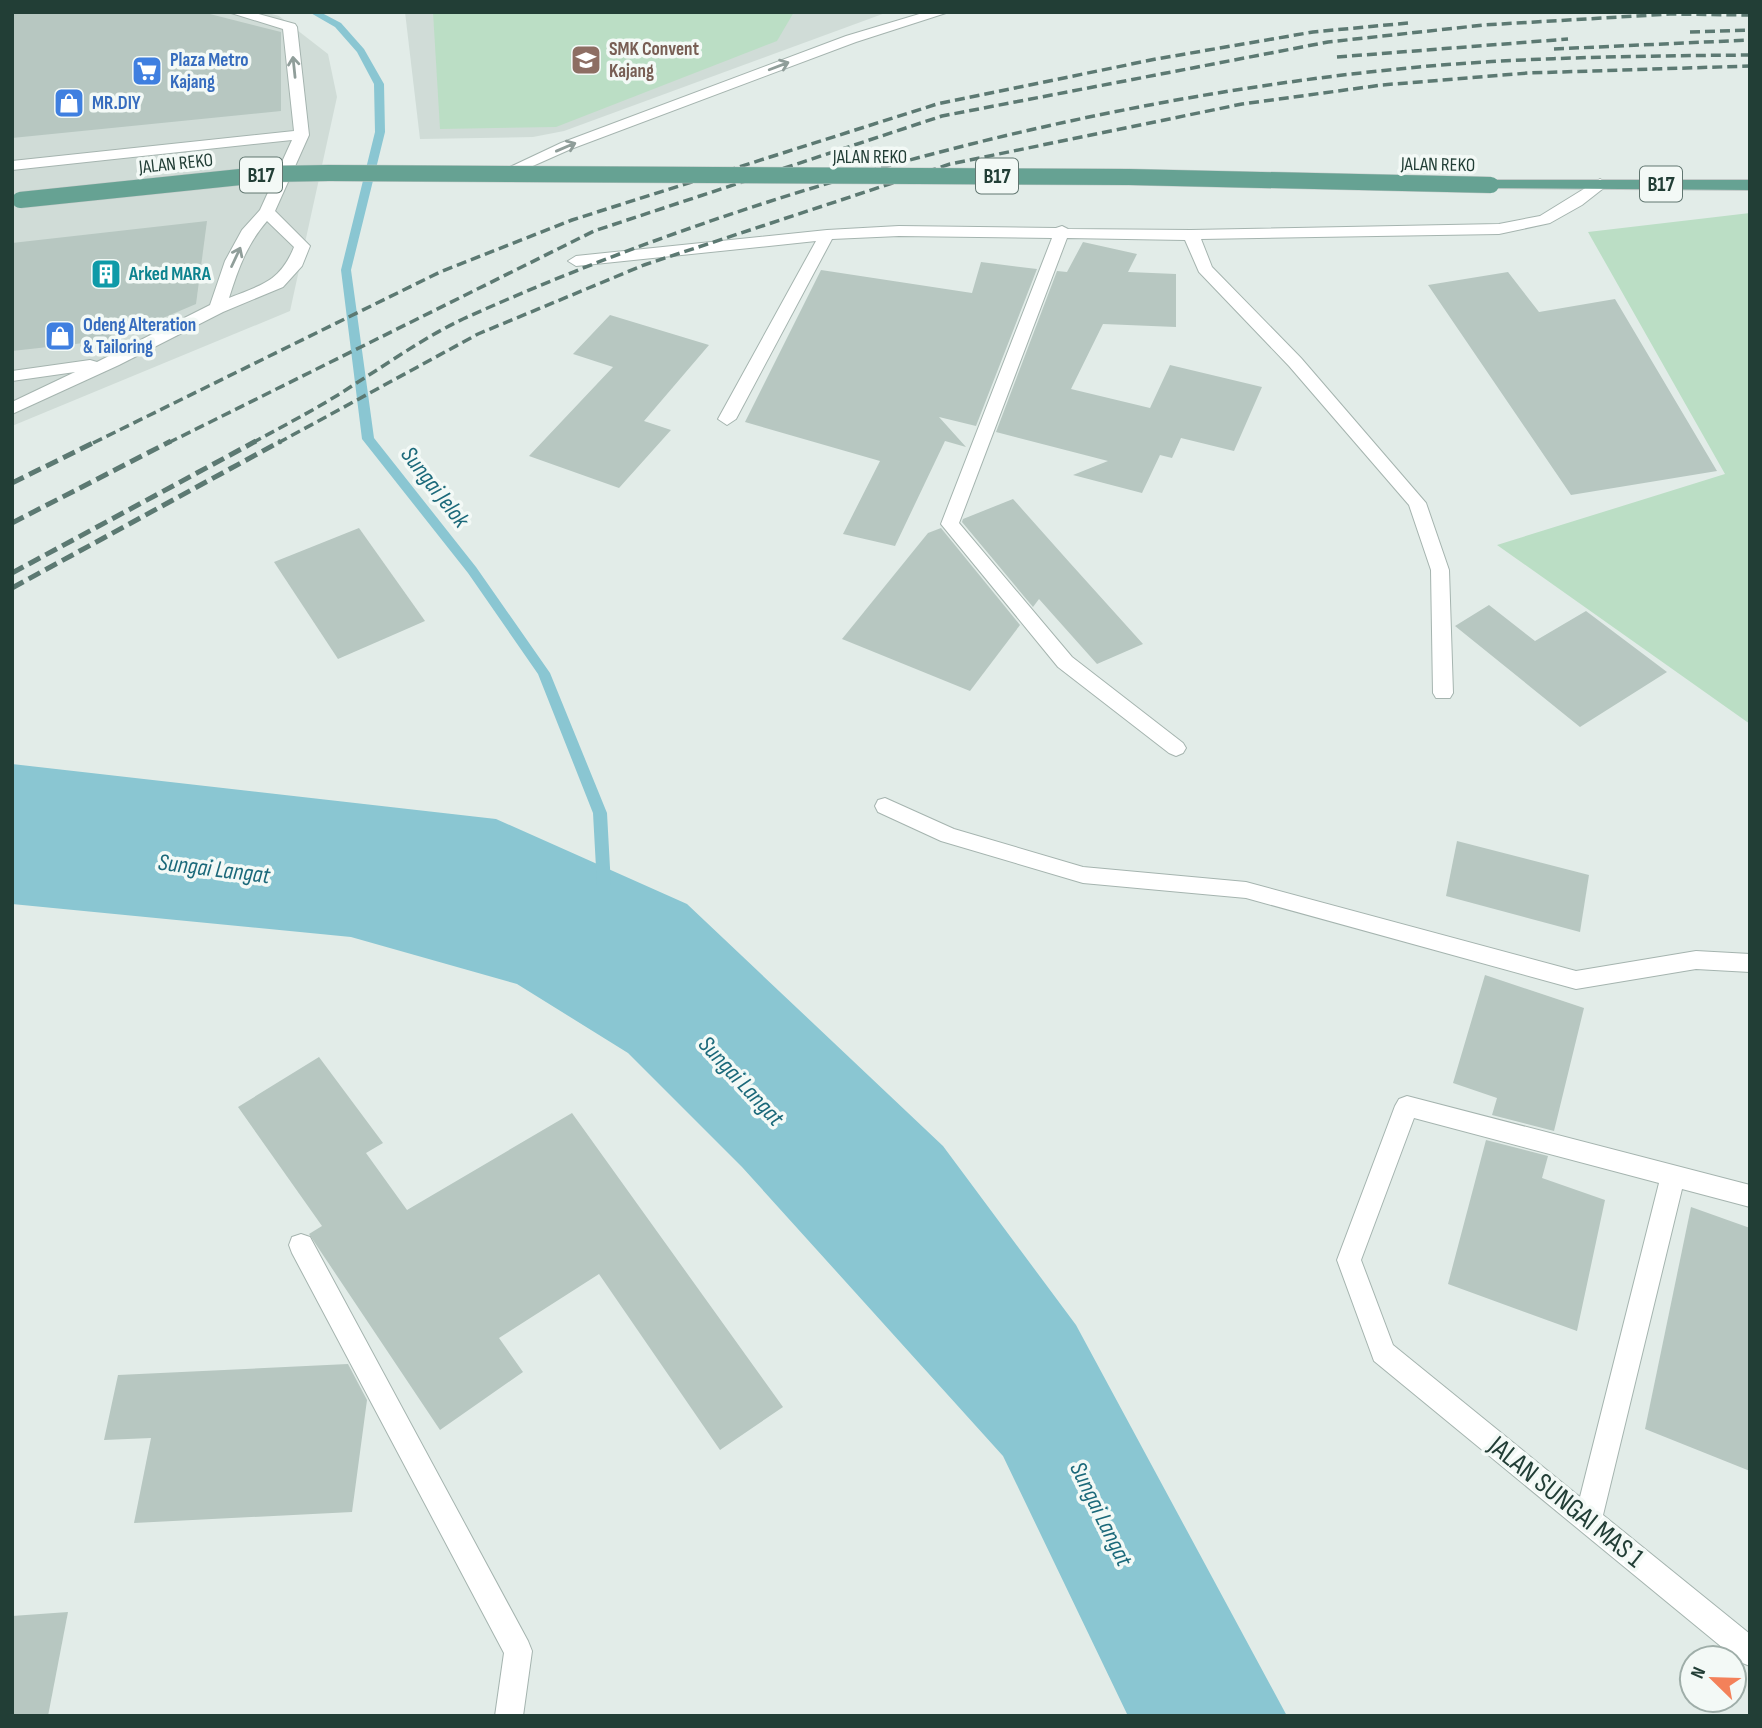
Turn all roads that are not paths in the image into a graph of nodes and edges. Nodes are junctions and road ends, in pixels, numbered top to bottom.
1 (235, 12) edge
2 (942, 12) edge
3 (302, 135) junction
4 (12, 166) edge
5 (503, 174) junction
6 (1600, 184) junction
7 (1750, 187) edge
8 (15, 200) edge
9 (267, 212) junction
10 (1062, 231) junction
11 (827, 235) junction
12 (1191, 235) junction
13 (576, 261) dead end
14 (217, 307) junction
15 (113, 361) junction
16 (12, 376) edge
17 (12, 409) edge
18 (727, 419) dead end
19 (1443, 693) dead end
20 (1175, 748) dead end
21 (885, 806) dead end
22 (1750, 963) edge
23 (1673, 1176) junction
24 (1750, 1196) edge
25 (301, 1245) dead end
26 (1588, 1520) junction
27 (1750, 1651) edge
28 (509, 1716) edge

3 -> 1 street
5 -> 2 street
3 - 4 street
3 - 9 street
5 - 6 main road, JALAN REKO / B17, bridge
5 - 8 main road, JALAN REKO / B17, bridge
6 - 7 main road, JALAN REKO / B17
6 - 12 street
14 -> 9 street
9 - 14 street
10 - 11 street
10 - 12 street
10 - 20 street
11 - 13 street
11 - 18 street
12 - 19 street
14 - 15 street
15 - 16 street
15 - 17 street
21 - 22 street
23 - 24 street
23 - 26 street
23 - 26 street, JALAN SUNGAI MAS 1
25 - 28 street
26 - 27 street, JALAN SUNGAI MAS 1

